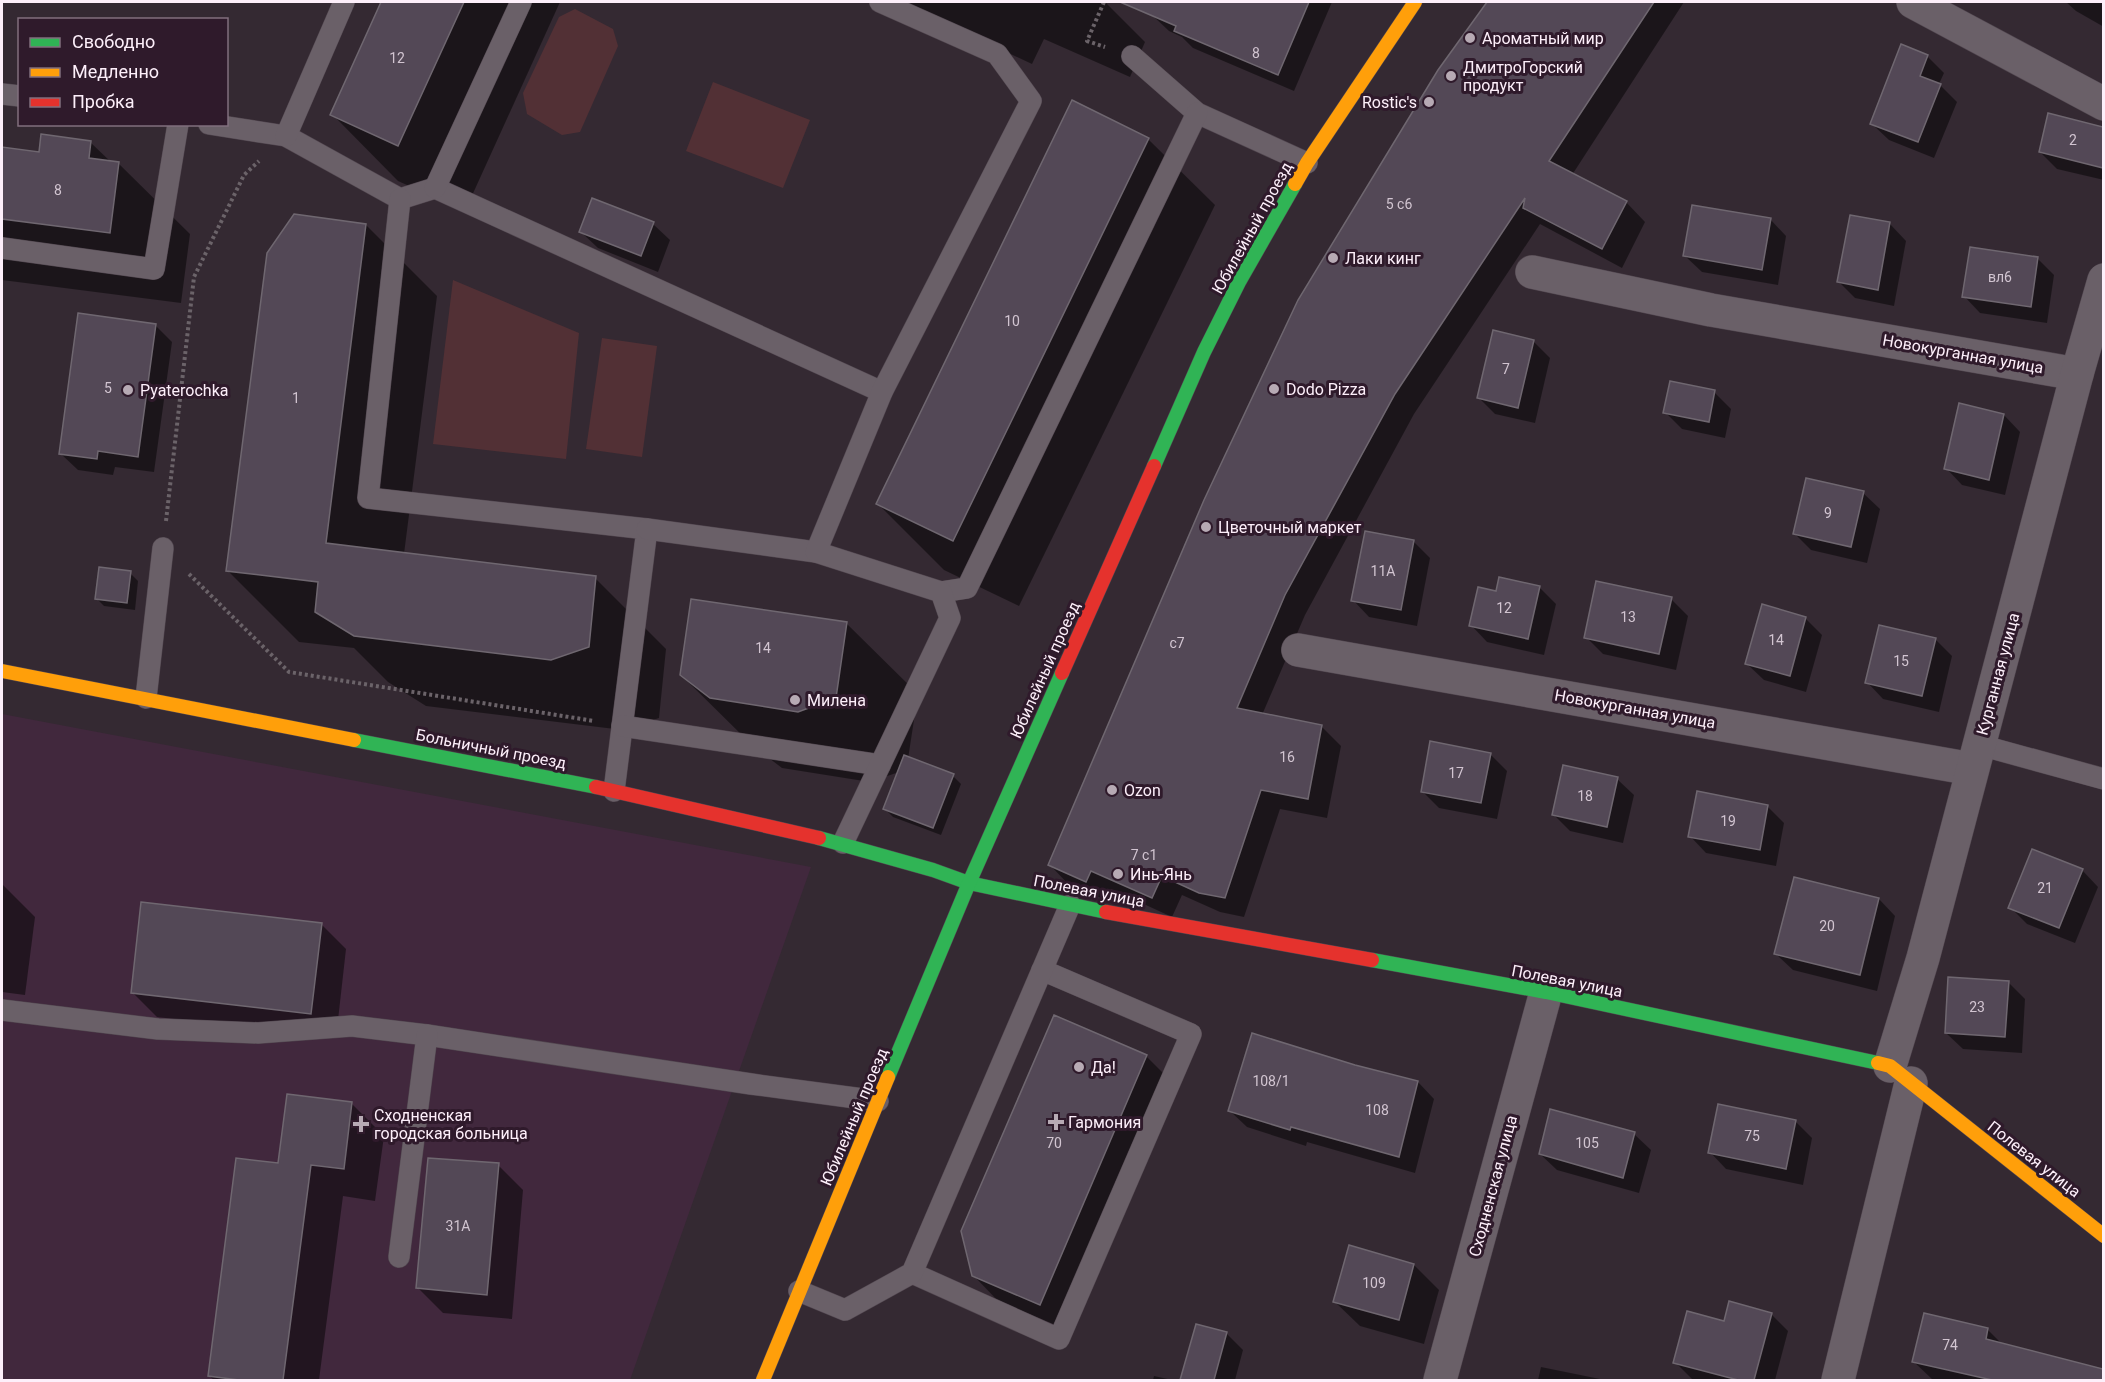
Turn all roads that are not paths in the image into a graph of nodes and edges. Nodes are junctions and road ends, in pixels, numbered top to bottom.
1 (344, 2) edge
2 (521, 2) edge
3 (880, 2) edge
4 (1415, 2) edge
5 (1913, 2) edge
6 (1132, 56) road end
7 (2, 94) edge
8 (18, 96) edge
9 (2103, 104) edge
10 (1197, 113) junction
11 (178, 126) edge
12 (221, 126) edge
13 (286, 136) junction
14 (1307, 163) junction
15 (435, 188) junction
16 (400, 200) junction
17 (2, 248) edge
18 (1532, 272) dead end
19 (2103, 280) edge
20 (2077, 374) junction
21 (882, 392) junction
22 (647, 529) junction
23 (163, 549) road end
24 (816, 552) junction
25 (941, 592) junction
26 (1298, 650) dead end
27 (2, 671) edge
28 (146, 698) junction
29 (622, 726) junction
30 (1976, 757) junction
31 (880, 765) junction
32 (2103, 779) edge
33 (615, 791) junction
34 (843, 843) junction
35 (969, 883) junction
36 (1070, 905) junction
37 (1042, 970) junction
38 (1545, 992) junction
39 (2, 1010) edge
40 (427, 1035) junction
41 (1900, 1075) junction
42 (878, 1101) junction
43 (2103, 1236) edge
44 (399, 1257) dead end
45 (912, 1273) junction
46 (800, 1291) junction
47 (763, 1380) edge
48 (1440, 1380) edge
49 (1838, 1380) edge

1 - 13 lane
2 - 15 lane
3 - 21 lane
4 - 14 street, Юбилейный проезд
5 - 9 street
6 - 10 lane
7 - 8 lane
10 - 14 lane
10 - 25 lane
11 - 17 lane
12 - 13 lane
13 - 16 lane
14 - 35 street, Юбилейный проезд
15 - 16 lane
15 - 21 lane
16 - 22 lane
18 - 20 street, Новокурганная улица
19 - 20 street, Курганная улица
20 - 30 street, Курганная улица
21 - 24 lane
22 - 24 lane
22 - 29 lane
23 - 28 lane
24 - 25 lane
25 - 31 lane
26 - 30 street, Новокурганная улица
27 - 28 street, Больничный проезд
28 - 33 street, Больничный проезд
29 - 31 lane
29 - 33 lane
30 - 32 lane
30 - 41 street, Курганная улица
31 - 34 lane
33 - 34 street, Больничный проезд
34 - 35 street, Больничный проезд
35 - 36 street, Полевая улица
35 - 42 street, Юбилейный проезд
36 - 37 lane
36 - 38 street, Полевая улица
37 - 45 lane
37 - 45 lane
38 - 41 street, Полевая улица
38 - 48 street, Сходненская улица
39 - 40 lane
40 - 42 lane
40 - 44 lane
41 - 43 street, Полевая улица
41 - 49 street
42 - 46 street, Юбилейный проезд
45 - 46 lane
46 - 47 street, Юбилейный проезд

